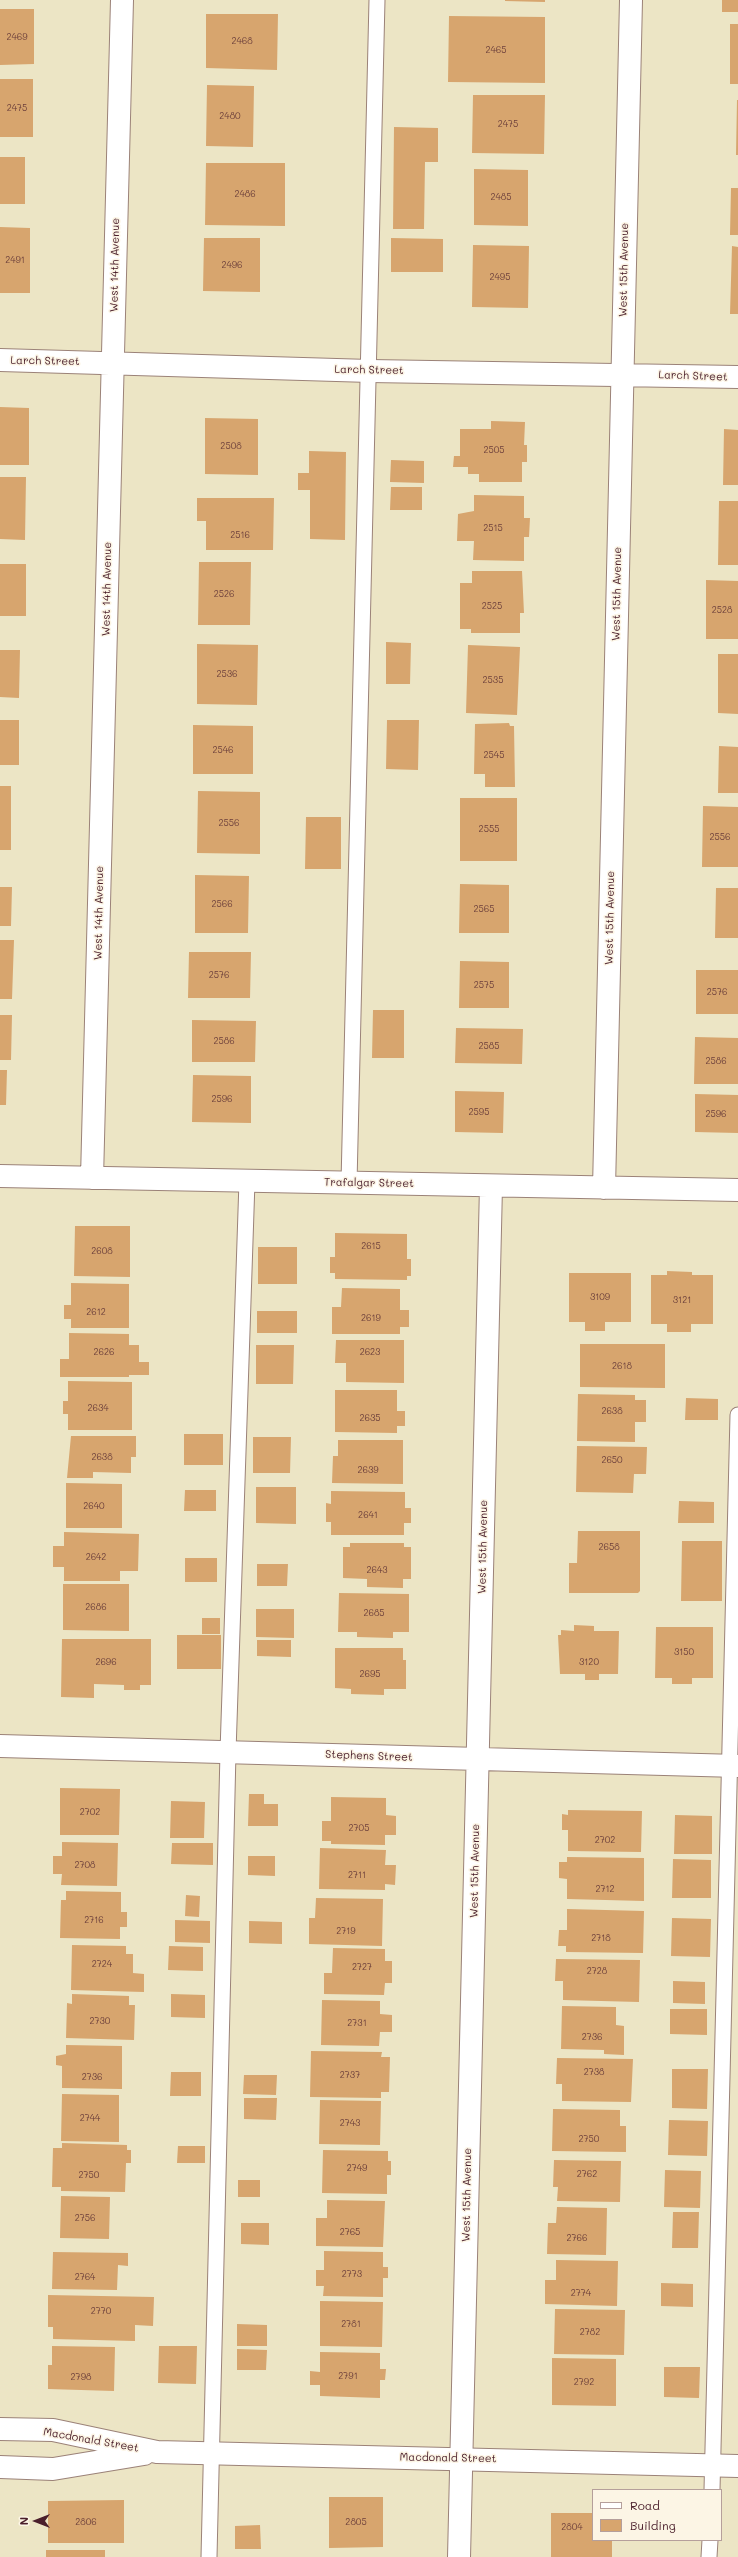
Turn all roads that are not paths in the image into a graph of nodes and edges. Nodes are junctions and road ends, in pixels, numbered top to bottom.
1 (122, 0) edge
2 (377, 0) edge
3 (631, 0) edge
4 (0, 360) edge
5 (113, 362) junction
6 (370, 371) junction
7 (622, 374) junction
8 (738, 377) edge
9 (0, 1176) edge
10 (92, 1178) junction
11 (247, 1181) junction
12 (349, 1183) junction
13 (491, 1186) junction
14 (604, 1188) junction
15 (738, 1190) edge
16 (738, 1415) edge
17 (0, 1746) edge
18 (228, 1752) junction
19 (478, 1759) junction
20 (734, 1766) edge
21 (0, 2429) edge
22 (157, 2452) junction
23 (213, 2453) junction
24 (461, 2458) junction
25 (712, 2465) junction
26 (738, 2466) edge
27 (0, 2467) edge
28 (712, 2489) edge
29 (710, 2541) edge
30 (209, 2557) edge
31 (459, 2557) edge
32 (710, 2557) edge

1 - 5 street, West 14th Avenue
2 - 6 lane
3 - 7 street, West 15th Avenue
4 - 5 street, Larch Street
5 - 6 street, Larch Street
5 - 10 street, West 14th Avenue
6 - 7 street, Larch Street
6 - 12 lane
7 - 8 street, Larch Street
7 - 14 street, West 15th Avenue
9 - 10 street, Trafalgar Street
10 - 11 street, Trafalgar Street
11 - 12 street, Trafalgar Street
11 - 18 lane
12 - 13 street, Trafalgar Street
13 - 14 street, Trafalgar Street
13 - 19 street, West 15th Avenue
14 - 15 street, Trafalgar Street
16 - 20 lane
17 - 18 street, Stephens Street
18 - 19 street, Stephens Street
18 - 23 lane
19 - 20 street, Stephens Street
19 - 24 street, West 15th Avenue
20 - 25 lane
21 - 22 street, Macdonald Street
22 - 23 street, Macdonald Street
22 - 27 street, Macdonald Street
23 - 24 street, Macdonald Street
23 - 30 lane
24 - 25 street, Macdonald Street
24 - 31 street, West 15th Avenue
25 - 26 street, Macdonald Street
25 - 28 lane
29 - 32 lane

